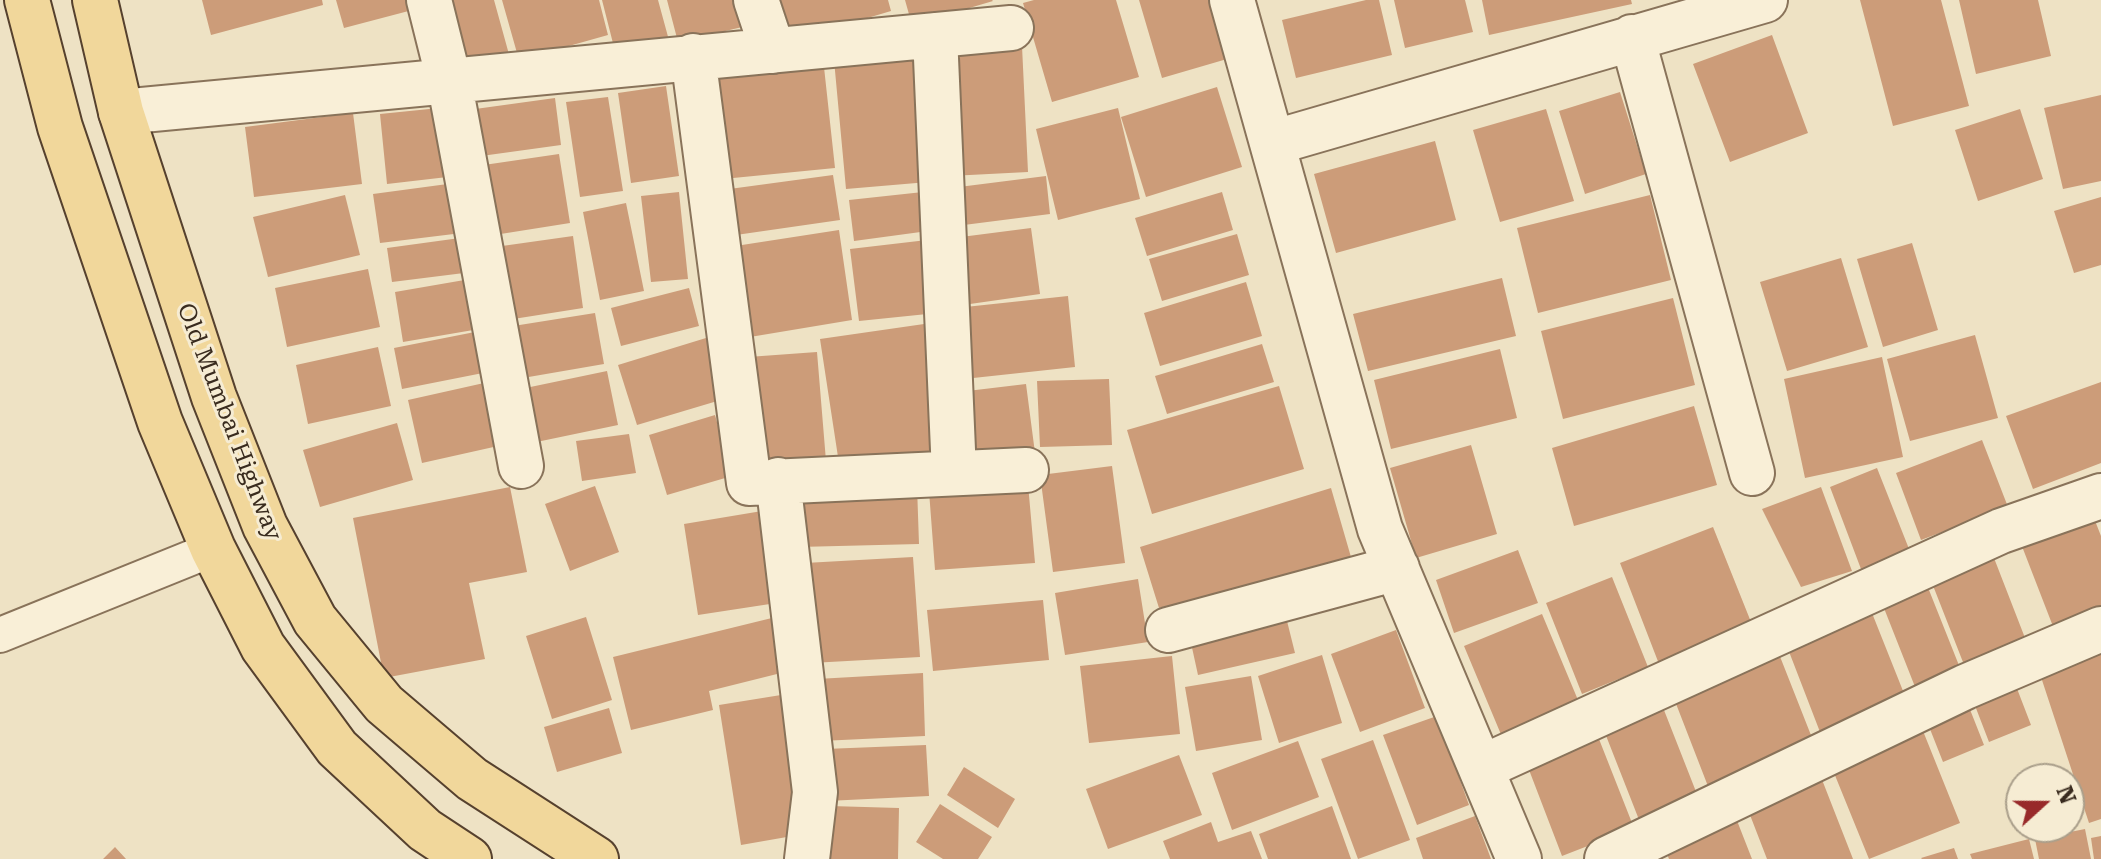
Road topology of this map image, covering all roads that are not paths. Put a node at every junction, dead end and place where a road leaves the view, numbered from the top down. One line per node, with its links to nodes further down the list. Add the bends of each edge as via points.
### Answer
1 (27, 0): 21 (main road, via 60,127 160,422)
2 (95, 0): 13 (main road, Old Mumbai Highway)
3 (429, 0): 12 (street)
4 (756, 0): 10 (street)
5 (1232, 0): 14 (street)
6 (1765, 0): 9 (street)
7 (1011, 28): 8 (street)
8 (935, 35): 10 (street); 17 (street)
9 (1632, 37): 14 (street); 18 (street)
10 (773, 51): 11 (street)
11 (693, 56): 12 (street); 19 (street, via 749,483)
12 (449, 80): 13 (street); 15 (street)
13 (121, 112): 28 (main road, Old Mumbai Highway, via 214,397 265,526 315,620 395,714 472,779)
14 (1272, 143): 22 (street, via 1380,529)
15 (521, 466)
16 (1026, 470): 17 (street)
17 (954, 473): 19 (street)
18 (1752, 473)
19 (778, 480): 29 (street, via 815,792)
20 (2101, 496): 26 (street, via 2001,531)
21 (213, 549): 25 (lane); 27 (main road, via 263,647 337,748 425,830)
22 (1397, 568): 24 (street); 26 (street)
23 (2101, 629): 31 (street, via 1965,687)
24 (1168, 630)
25 (0, 635)
26 (1483, 767): 30 (street)
27 (469, 859)
28 (596, 859)
29 (807, 859)
30 (1519, 859)
31 (1607, 859)

